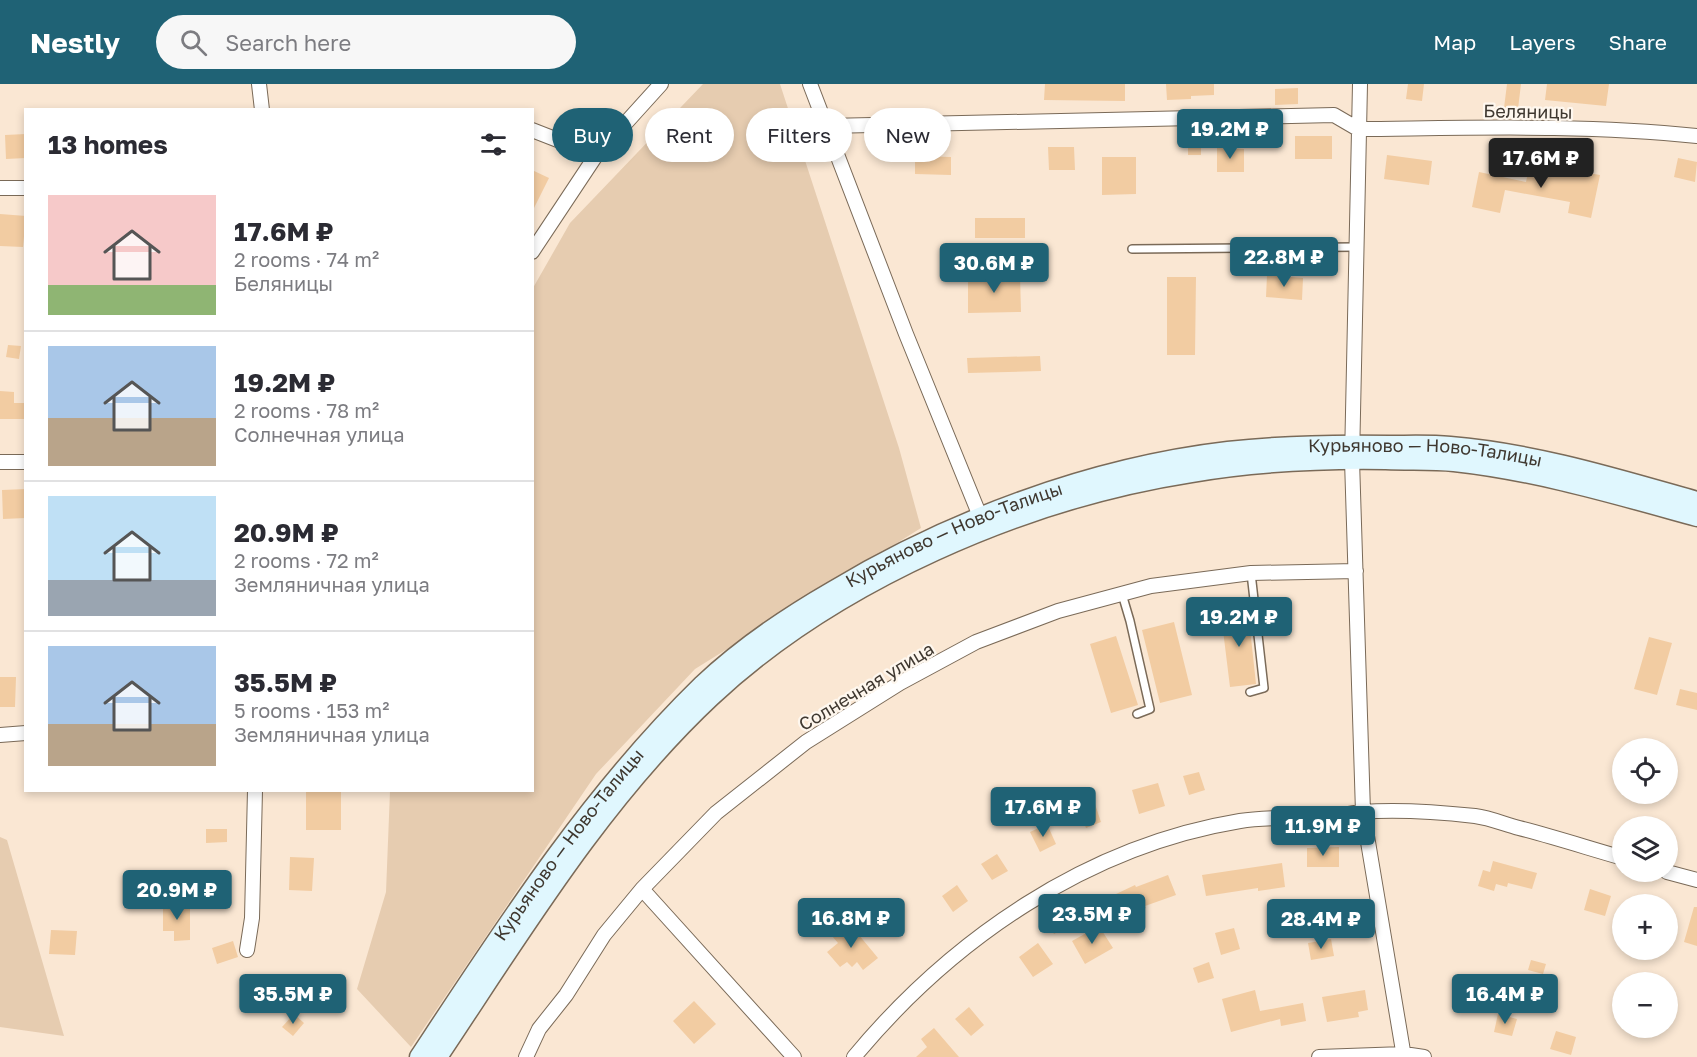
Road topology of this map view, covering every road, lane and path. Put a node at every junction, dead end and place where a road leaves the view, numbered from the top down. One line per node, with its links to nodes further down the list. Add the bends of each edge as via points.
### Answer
1 (259, 84): 5 (street)
2 (661, 84): 7 (street)
3 (810, 84): 6 (street)
4 (1360, 84): 9 (street)
5 (262, 108)
6 (820, 108)
7 (633, 115)
8 (852, 125): 9 (street, via 1334,115)
9 (1358, 129): 11 (street, Беляницы, via 1548,128); 17 (street)
10 (534, 131): 12 (street)
11 (1697, 136)
12 (552, 138)
13 (591, 162): 18 (street)
14 (841, 162): 25 (street)
15 (0, 188): 16 (street)
16 (24, 188)
17 (1356, 247): 19 (lane); 20 (street)
18 (534, 249)
19 (1132, 249)
20 (1352, 452): 23 (main road, Курьяново — Ново-Талицы, via 1449,446 1520,455 1586,469); 24 (main road, Курьяново — Ново-Талицы, via 1516,470); 25 (main road, Курьяново — Ново-Талицы, via 1154,480); 26 (street)
21 (0, 462): 22 (street)
22 (24, 462)
23 (1697, 501)
24 (1697, 518)
25 (983, 523): 41 (main road, Курьяново — Ново-Талицы, via 907,549 810,604 704,683 630,761 550,864); 42 (main road, Курьяново — Ново-Талицы, via 819,615 713,695 603,818)
26 (1356, 571): 27 (street, Солнечная улица); 34 (street)
27 (1251, 573): 28 (street, Солнечная улица, via 1151,586); 29 (lane, via 1264,688)
28 (1122, 594): 30 (lane, via 1150,709); 38 (street, Солнечная улица, via 1058,611 976,642 900,683 806,742 716,813)
29 (1250, 692)
30 (1137, 714)
31 (24, 733): 32 (street)
32 (0, 735)
33 (255, 792): 39 (street, via 252,918)
34 (1363, 812): 35 (street, via 1478,816); 40 (street); 45 (street, via 1241,820 1167,837 1107,860 1002,919 918,989)
35 (1612, 855)
36 (1678, 875): 37 (street)
37 (1697, 880)
38 (642, 889): 43 (street, Солнечная улица, via 604,935 539,1029); 44 (street)
39 (247, 950)
40 (1404, 1055): 46 (street); 47 (street)
41 (419, 1057)
42 (438, 1057)
43 (526, 1057)
44 (794, 1057)
45 (854, 1057)
46 (1319, 1057)
47 (1424, 1057)

